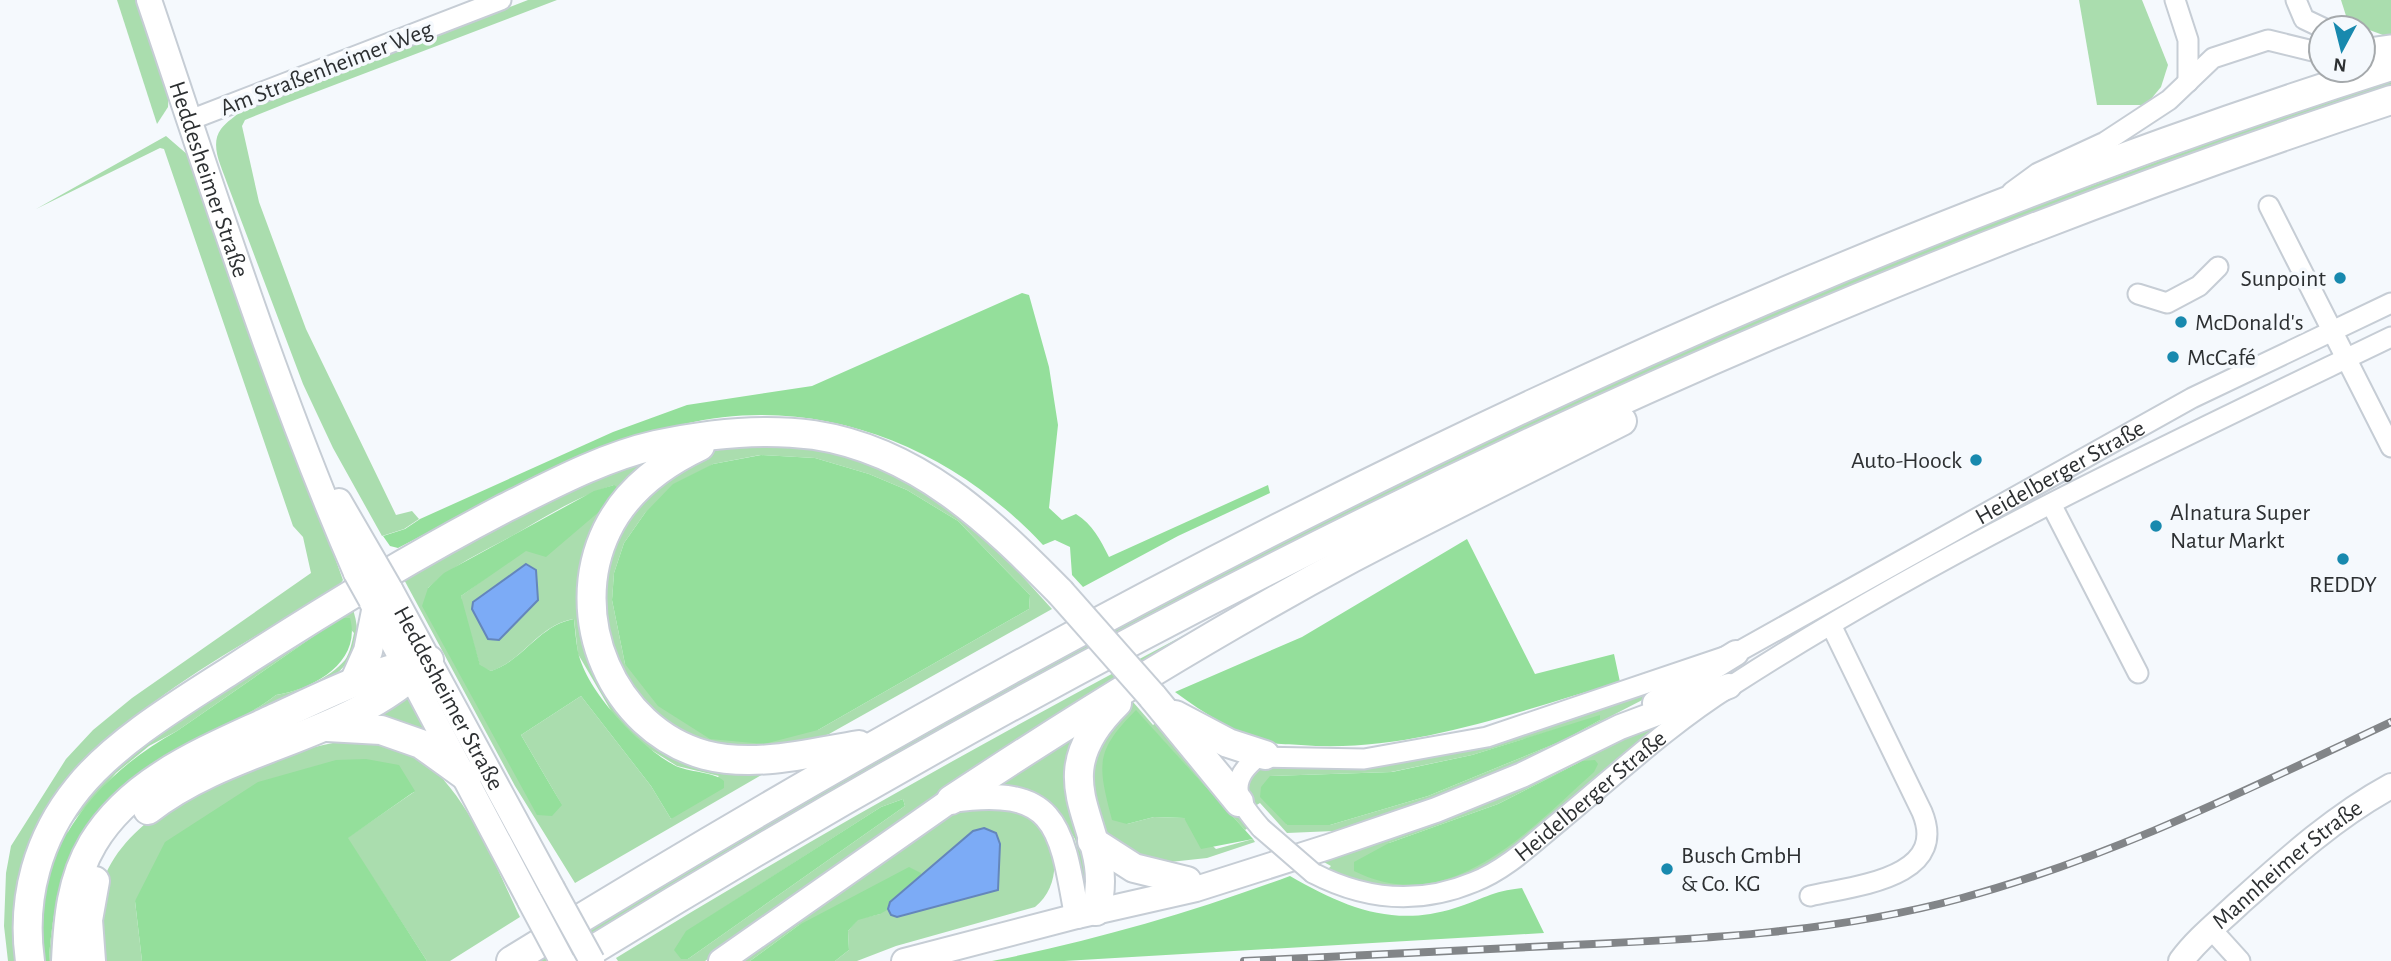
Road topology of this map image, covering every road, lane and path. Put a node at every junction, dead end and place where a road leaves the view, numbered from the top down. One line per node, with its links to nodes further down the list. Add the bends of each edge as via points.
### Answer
1 (149, 0): 10 (main road, Heddesheimer Straße)
2 (501, 0): 10 (street, Am Straßenheimer Weg)
3 (2175, 0): 8 (street, via 2188,40)
4 (2297, 0): 5 (street)
5 (2307, 20)
6 (2307, 50): 8 (street, via 2268,40 2213,58)
7 (2391, 66): 12 (highway)
8 (2188, 82): 12 (street, via 2105,142 2038,173)
9 (2391, 100): 19 (highway, via 2158,181)
10 (190, 120): 23 (main road, Heddesheimer Straße, bridge, via 303,436)
11 (2269, 206): 16 (street)
12 (1986, 211): 33 (highway, via 1717,320 1368,481 1219,556)
13 (2218, 267): 14 (street, via 2199,286 2167,303)
14 (2138, 294)
15 (2391, 303): 16 (street, Heidelberger Straße)
16 (2334, 329): 18 (street); 25 (street, Heidelberger Straße, via 2192,398)
17 (2391, 337): 18 (street, Heidelberger Straße)
18 (2348, 358): 21 (street); 22 (street, Heidelberger Straße)
19 (1692, 369): 30 (highway, via 1627,418 1352,558); 51 (highway, via 1379,512 1154,627 865,787)
20 (724, 435): 30 (highway, bridge, via 814,435 864,447 908,465 952,492 999,530); 33 (highway, via 678,456 653,474 628,498 607,530 595,567 591,611 610,679 652,727 679,744 727,760 778,759); 46 (highway, via 654,446 539,491 401,564 155,721 79,786 53,824 31,888)
21 (2391, 447)
22 (2051, 504): 24 (street, Heidelberger Straße); 27 (street)
23 (379, 600): 26 (main road, Heddesheimer Straße); 28 (highway, via 368,651)
24 (1830, 625): 29 (street, Heidelberger Straße); 42 (street, via 1922,812 1927,844 1910,867 1890,878)
25 (1736, 653): 32 (main road); 34 (street, Heidelberger Straße, via 1487,737 1364,759)
26 (416, 667): 28 (highway); 31 (highway, via 391,693); 35 (main road, Heddesheimer Straße); 52 (main road, Heddesheimer Straße, bridge)
27 (2138, 673)
28 (355, 680): 47 (highway, via 197,755 126,804 103,829 78,874)
29 (1729, 686): 32 (main road); 38 (street, Heidelberger Straße, bridge, via 1508,863 1476,881 1438,894 1401,898 1363,894 1320,876 1261,828)
30 (1153, 693): 34 (highway, via 1228,743); 37 (highway); 38 (highway); 39 (highway, via 1102,718 1084,743 1079,788)
31 (324, 727): 35 (highway, via 381,730 421,744); 48 (highway, via 184,785 138,818 107,855 95,881 88,920)
32 (1620, 727): 40 (main road, Heidelberger Straße, via 1522,775)
33 (875, 743): 49 (highway)
34 (1265, 755): 38 (street, via 1251,762 1242,776)
35 (467, 777): 50 (main road, Heddesheimer Straße, bridge)
36 (2391, 786): 44 (main road, Mannheimer Straße, via 2301,849)
37 (951, 800): 43 (main road, via 1008,796 1043,814 1065,848); 53 (main road)
38 (1239, 802)
39 (1092, 841): 41 (highway, via 1134,868); 43 (highway, via 1102,881)
40 (1328, 847): 41 (main road, Heidelberger Straße); 43 (main road, Heidelberger Straße, via 1196,889)
41 (1187, 881): 43 (main road, Heidelberger Straße)
42 (1810, 896)
43 (1086, 913): 54 (main road, Heidelberger Straße)
44 (2211, 929): 45 (main road, Mannheimer Straße); 55 (street)
45 (2184, 959)
46 (30, 961)
47 (66, 961)
48 (91, 961)
49 (511, 961)
50 (562, 961)
51 (575, 961)
52 (592, 961)
53 (721, 961)
54 (904, 961)
55 (2240, 961)

